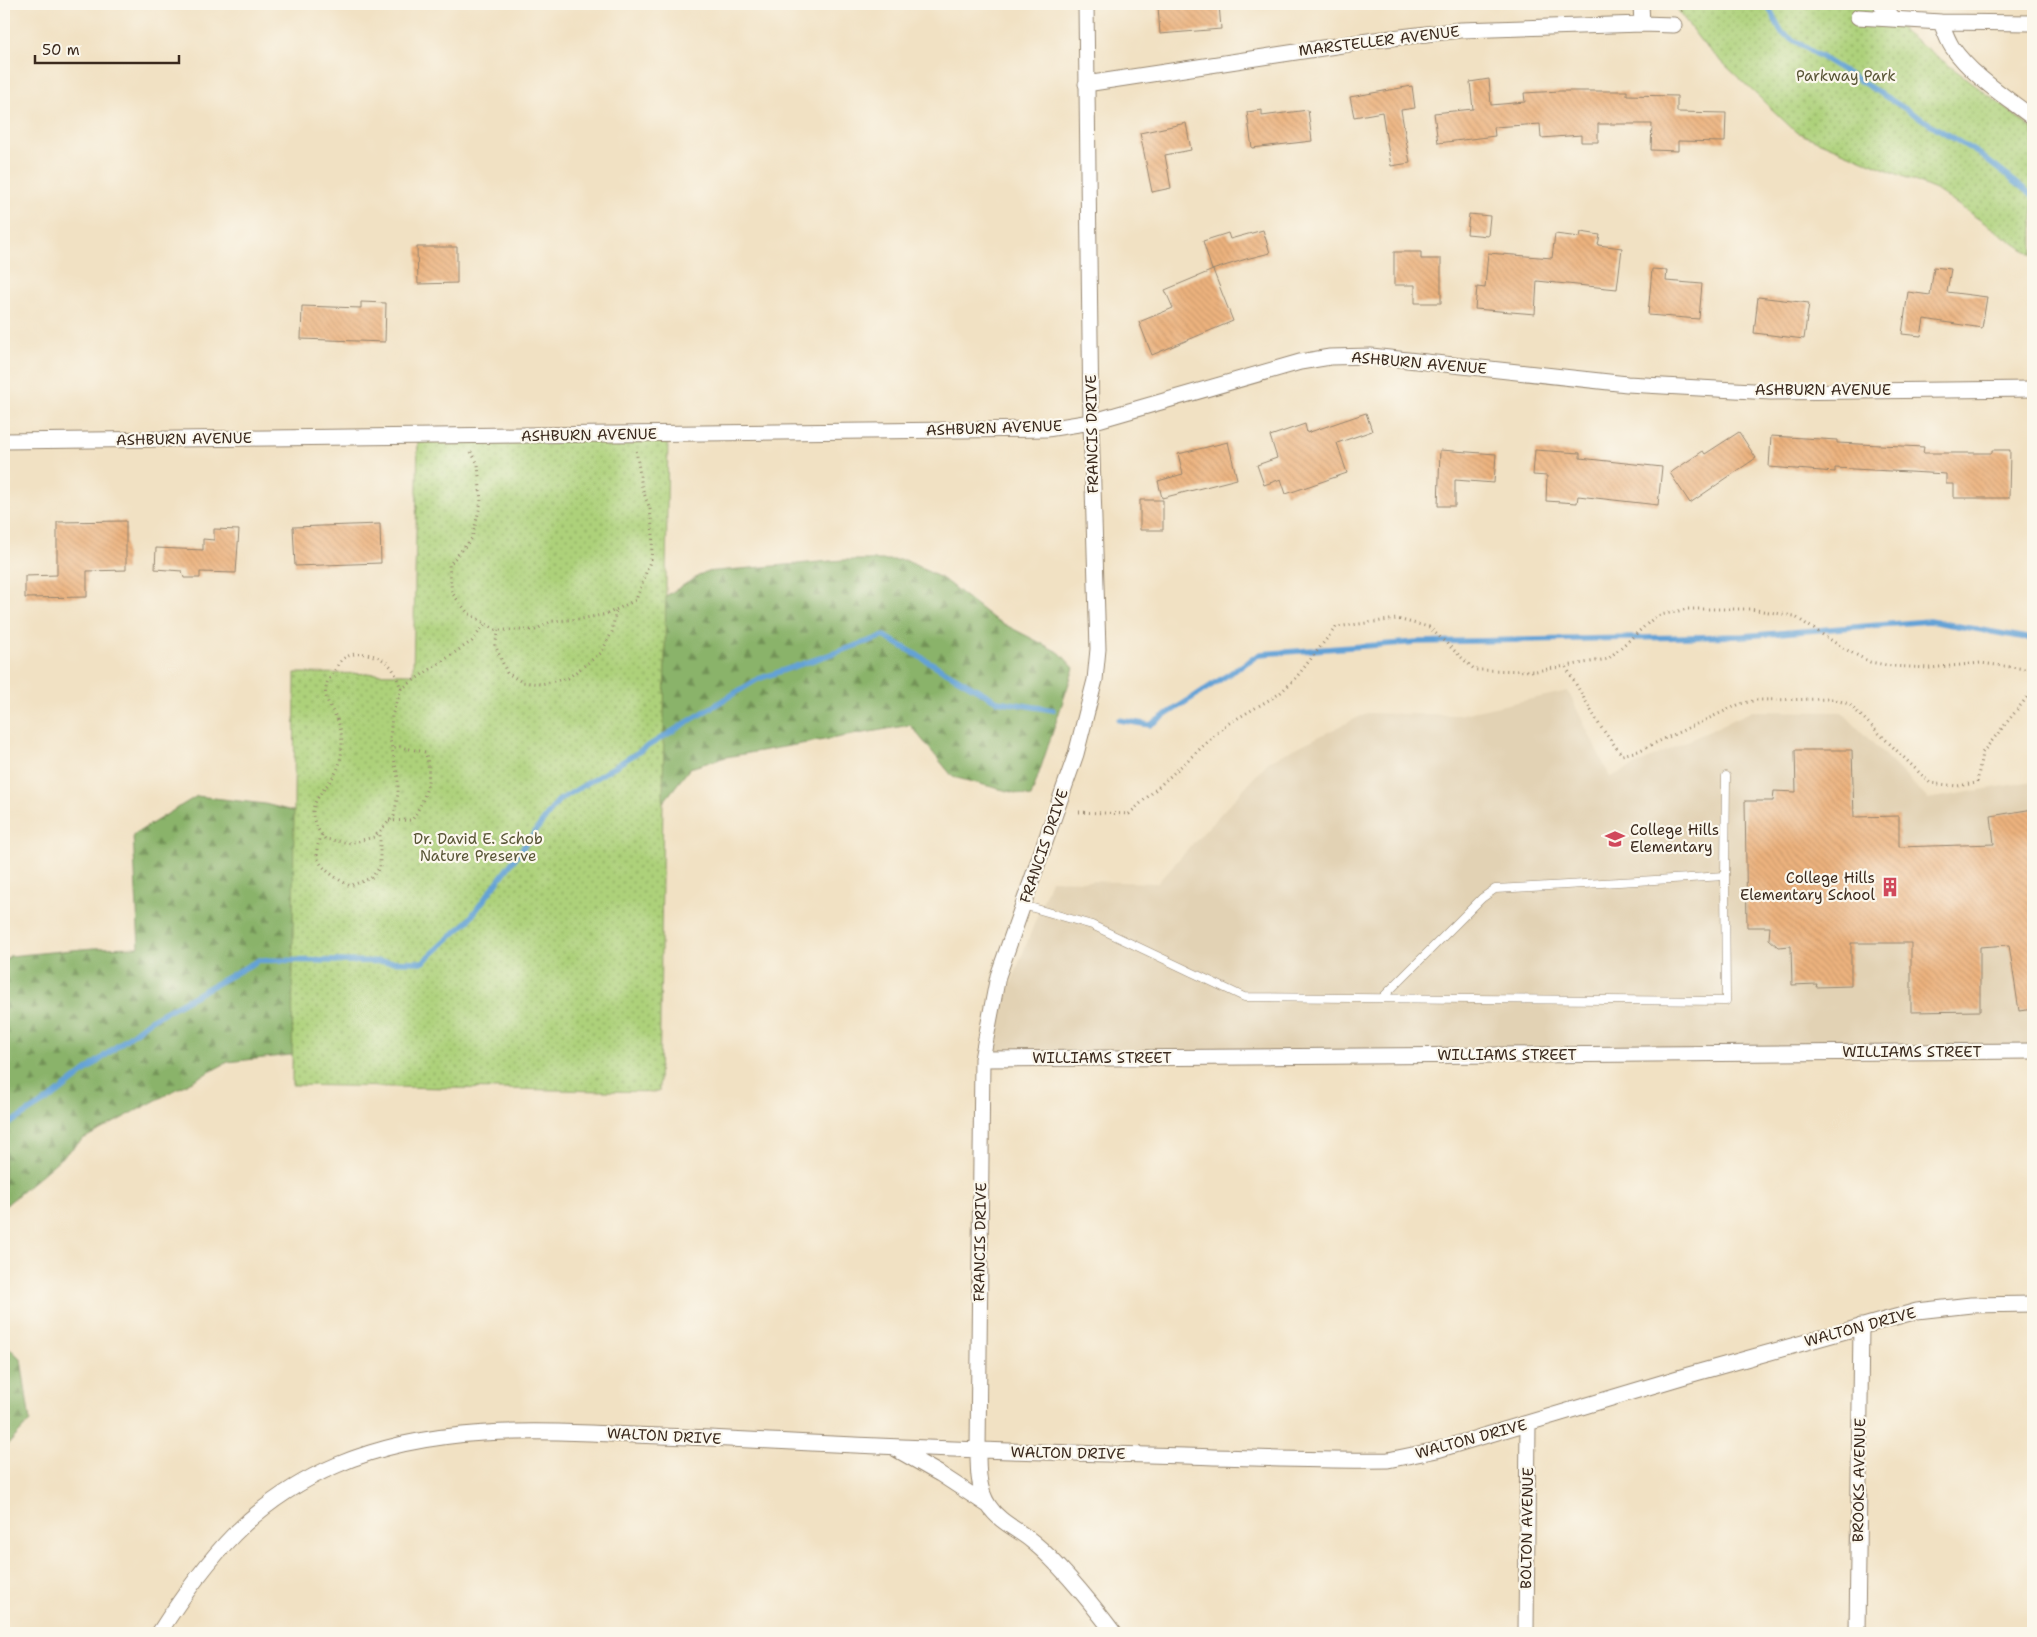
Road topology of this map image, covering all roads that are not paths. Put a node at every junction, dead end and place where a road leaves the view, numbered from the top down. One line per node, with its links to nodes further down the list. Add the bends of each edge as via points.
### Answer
1 (1086, 4): 10 (street, FRANCIS DRIVE)
2 (1640, 4): 8 (street)
3 (1881, 4): 5 (street)
4 (1858, 17): 5 (street)
5 (1892, 18): 6 (street)
6 (1941, 22): 7 (street); 11 (street, via 1960,57)
7 (2033, 23)
8 (1642, 24): 9 (street, MARSTELLER AVENUE); 10 (street, MARSTELLER AVENUE, via 1461,30)
9 (1674, 25)
10 (1086, 84): 13 (street, FRANCIS DRIVE)
11 (2033, 118)
12 (2033, 389): 13 (street, ASHBURN AVENUE, via 1771,392 1627,384 1371,356 1330,357 1300,362)
13 (1091, 422): 14 (street, ASHBURN AVENUE, via 1048,429); 17 (street, FRANCIS DRIVE, via 1098,649 1095,680 1076,754)
14 (4, 441)
15 (1726, 776): 16 (lane)
16 (1725, 876): 18 (lane, via 1495,889 1482,898); 18 (lane, via 1726,1001)
17 (1023, 905): 18 (lane, via 1092,926 1244,997); 20 (street, FRANCIS DRIVE, via 998,976)
18 (1383, 998)
19 (2033, 1051): 20 (street, WILLIAMS STREET)
20 (982, 1059): 25 (street, FRANCIS DRIVE)
21 (2033, 1304): 22 (street, WALTON DRIVE, via 1971,1305 1917,1311)
22 (1861, 1326): 23 (street, WALTON DRIVE); 30 (street, BROOKS AVENUE)
23 (1528, 1423): 25 (street, WALTON DRIVE, via 1437,1450 1388,1460); 29 (street, BOLTON AVENUE)
24 (893, 1447): 25 (street, WALTON DRIVE); 26 (street); 27 (street, WALTON DRIVE, via 551,1431 479,1433 414,1441 376,1450 298,1483 275,1498 224,1543 188,1588)
25 (978, 1451): 26 (street, FRANCIS DRIVE, via 978,1474)
26 (989, 1506): 28 (street, FRANCIS DRIVE, via 1053,1561)
27 (159, 1633)
28 (1114, 1633)
29 (1526, 1633)
30 (1857, 1633)

